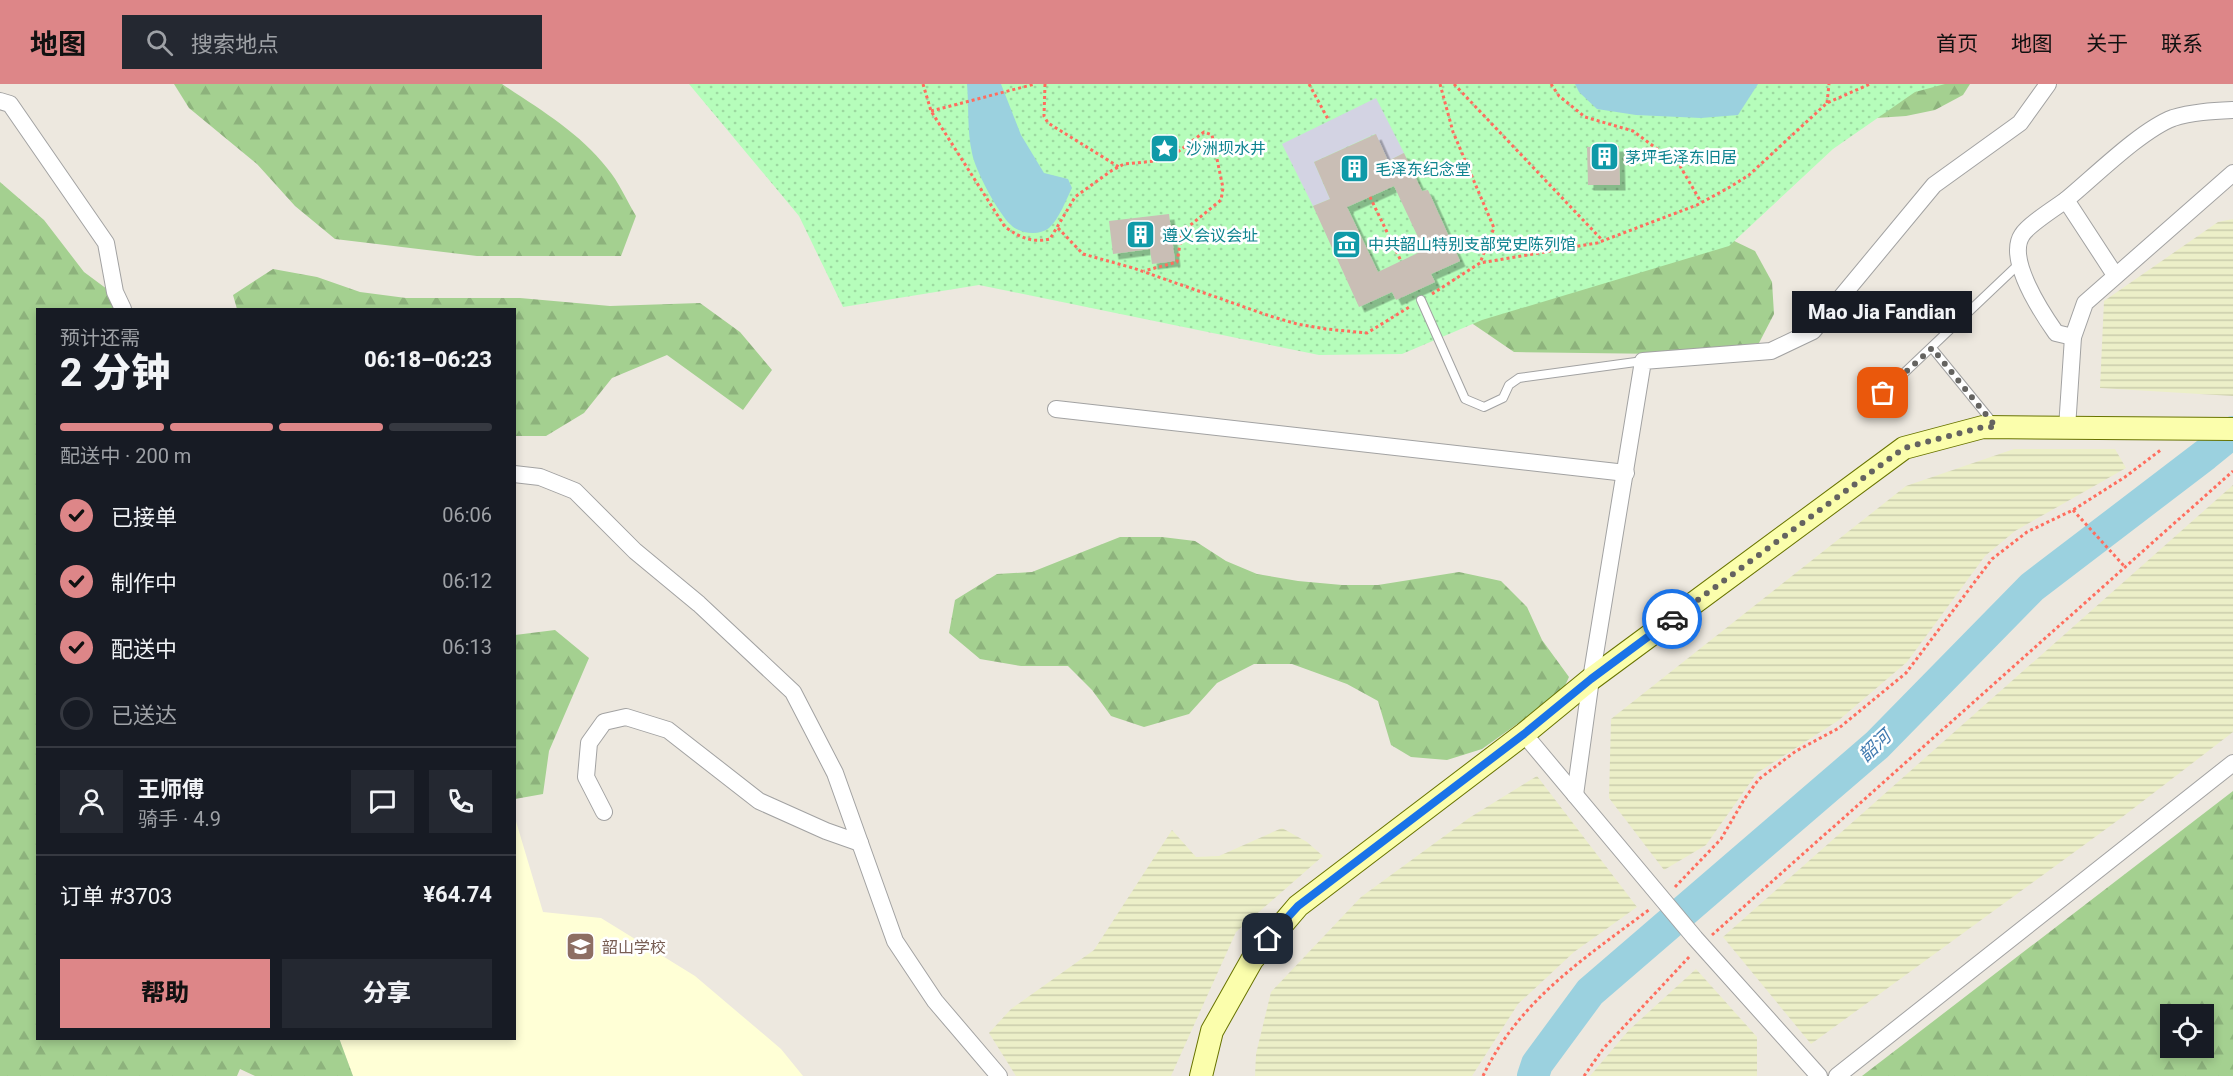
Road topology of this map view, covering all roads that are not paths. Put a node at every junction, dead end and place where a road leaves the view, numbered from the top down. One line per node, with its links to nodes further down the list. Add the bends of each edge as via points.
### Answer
1 (2048, 84): 12 (street, via 2020,123 1935,186 1813,331 1771,351)
2 (0, 101): 9 (street, via 10,104 105,243 115,292)
3 (2233, 110): 5 (street, via 2173,118 2150,130)
4 (2233, 173): 7 (street)
5 (2066, 200): 6 (street, via 2022,234 2016,247); 7 (street)
6 (2020, 262): 10 (street, via 2040,309 2056,333); 11 (lane)
7 (2115, 275): 10 (street, via 2085,303)
8 (1421, 300): 12 (lane, via 1465,399 1484,407 1503,398 1509,385 1519,378)
9 (123, 308)
10 (2073, 337): 16 (street)
11 (1932, 348): 13 (lane); 15 (lane)
12 (1643, 361): 18 (street)
13 (1883, 393)
14 (1056, 409): 18 (street)
15 (1996, 427): 16 (main road); 20 (main road, via 1904,448)
16 (2067, 428): 17 (main road)
17 (2229, 429)
18 (1626, 473): 20 (street)
19 (516, 474): 25 (street, via 540,477 575,491 793,692 835,773)
20 (1591, 679): 21 (main road); 23 (street)
21 (1524, 734): 23 (street); 27 (main road, via 1298,906 1252,960 1212,1031)
22 (2233, 762): 29 (street)
23 (1575, 795): 28 (street)
24 (604, 812): 25 (street, via 586,777 589,743 604,722 626,717 668,730 759,801)
25 (860, 843): 26 (street, via 895,941 935,1001)
26 (999, 1076)
27 (1201, 1076)
28 (1819, 1076)
29 (1837, 1076)

